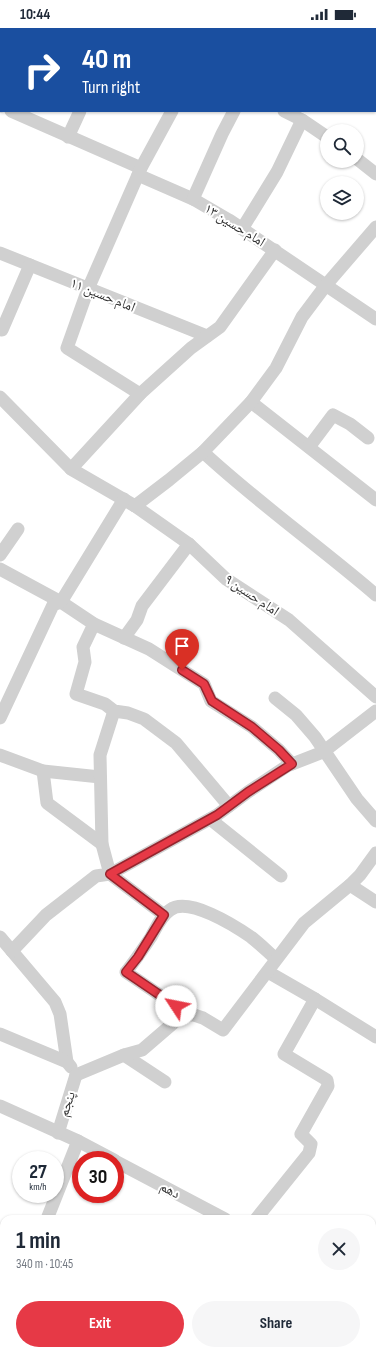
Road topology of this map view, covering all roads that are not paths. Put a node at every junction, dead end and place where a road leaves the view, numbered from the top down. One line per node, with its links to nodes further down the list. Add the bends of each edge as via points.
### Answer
1 (13, 112): 8 (street, امام حسین ۱۳)
2 (80, 112): 8 (street)
3 (171, 112): 10 (street)
4 (233, 112): 12 (street)
5 (286, 112): 6 (street)
6 (302, 120): 7 (street); 13 (street, via 277,172)
7 (320, 132)
8 (68, 137): 10 (street, امام حسین ۱۳)
9 (364, 165): 11 (street)
10 (139, 172): 12 (street, امام حسین ۱۳); 19 (street)
11 (376, 174)
12 (193, 199): 13 (street, امام حسین ۱۳)
13 (242, 228): 15 (street, امام حسین ۱۳)
14 (375, 231): 18 (street)
15 (274, 250): 18 (street, امام حسین ۱۳); 22 (street, via 220,327)
16 (0, 253): 17 (street, امام حسین ۱۱)
17 (30, 265): 19 (street, امام حسین ۱۱); 21 (street)
18 (326, 285): 20 (street, امام حسین ۱۳); 25 (street, via 302,317 276,368)
19 (88, 288): 22 (street, امام حسین ۱۱); 23 (street, via 68,348)
20 (376, 319)
21 (2, 330)
22 (207, 336): 23 (street)
23 (140, 394): 29 (street)
24 (0, 397): 29 (street, امام حسین ۹)
25 (251, 402): 27 (street); 28 (street)
26 (368, 438): 27 (street, via 333,415)
27 (309, 447): 30 (street)
28 (203, 452): 31 (street, via 169,480); 36 (street, via 261,503)
29 (72, 469): 31 (street, امام حسین ۹)
30 (376, 500)
31 (130, 502): 33 (street, امام حسین ۹); 37 (street)
32 (18, 529): 34 (street)
33 (189, 544): 39 (street, via 142,606 137,620); 40 (street, امام حسین ۹, via 226,579 289,620)
34 (0, 555)
35 (0, 569): 37 (street)
36 (376, 595)
37 (61, 602): 38 (street); 44 (street, via 53,605)
38 (94, 624): 39 (street); 42 (street, via 83,647 85,662 76,694 105,704)
39 (124, 638): 47 (street, via 149,649 204,684 212,701 252,727)
40 (376, 697)
41 (275, 698): 45 (street, via 296,715)
42 (114, 711): 49 (street, via 100,755); 50 (street, via 144,719 176,744)
43 (376, 711): 45 (street)
44 (0, 718)
45 (324, 752): 47 (street); 52 (street, via 357,800)
46 (0, 756): 48 (street)
47 (292, 764): 50 (street)
48 (43, 771): 49 (street); 53 (street, via 46,803)
49 (100, 777): 53 (street)
50 (229, 806): 51 (street)
51 (210, 819): 55 (street); 56 (street)
52 (376, 821)
53 (102, 844): 55 (street)
54 (376, 853): 57 (street)
55 (110, 874): 59 (street); 61 (street, via 96,876 46,915)
56 (281, 876)
57 (350, 885): 58 (street); 62 (street, via 304,924)
58 (376, 902)
59 (164, 915): 62 (street, via 178,906 191,906 232,925 251,937); 65 (street, via 126,972)
60 (0, 937): 61 (street)
61 (12, 951): 69 (street, via 55,1002 60,1014)
62 (276, 959): 63 (street)
63 (268, 972): 64 (street); 68 (street, via 223,1030 203,1018 186,1015 142,1050)
64 (315, 999): 67 (street); 79 (street, via 284,1054 327,1080 328,1086 301,1134 311,1144 309,1153)
65 (176, 1006)
66 (0, 1034): 69 (street)
67 (376, 1037)
68 (124, 1055): 70 (street); 71 (street)
69 (67, 1062): 70 (street)
70 (76, 1075): 73 (street, پنجم)
71 (165, 1082)
72 (0, 1106): 73 (street, دهم)
73 (58, 1133): 74 (street, دهم)
74 (78, 1141): 75 (street, دهم); 77 (street)
75 (97, 1151)
76 (124, 1165): 78 (street, دهم)
77 (49, 1215)
78 (217, 1215)
79 (259, 1215)

